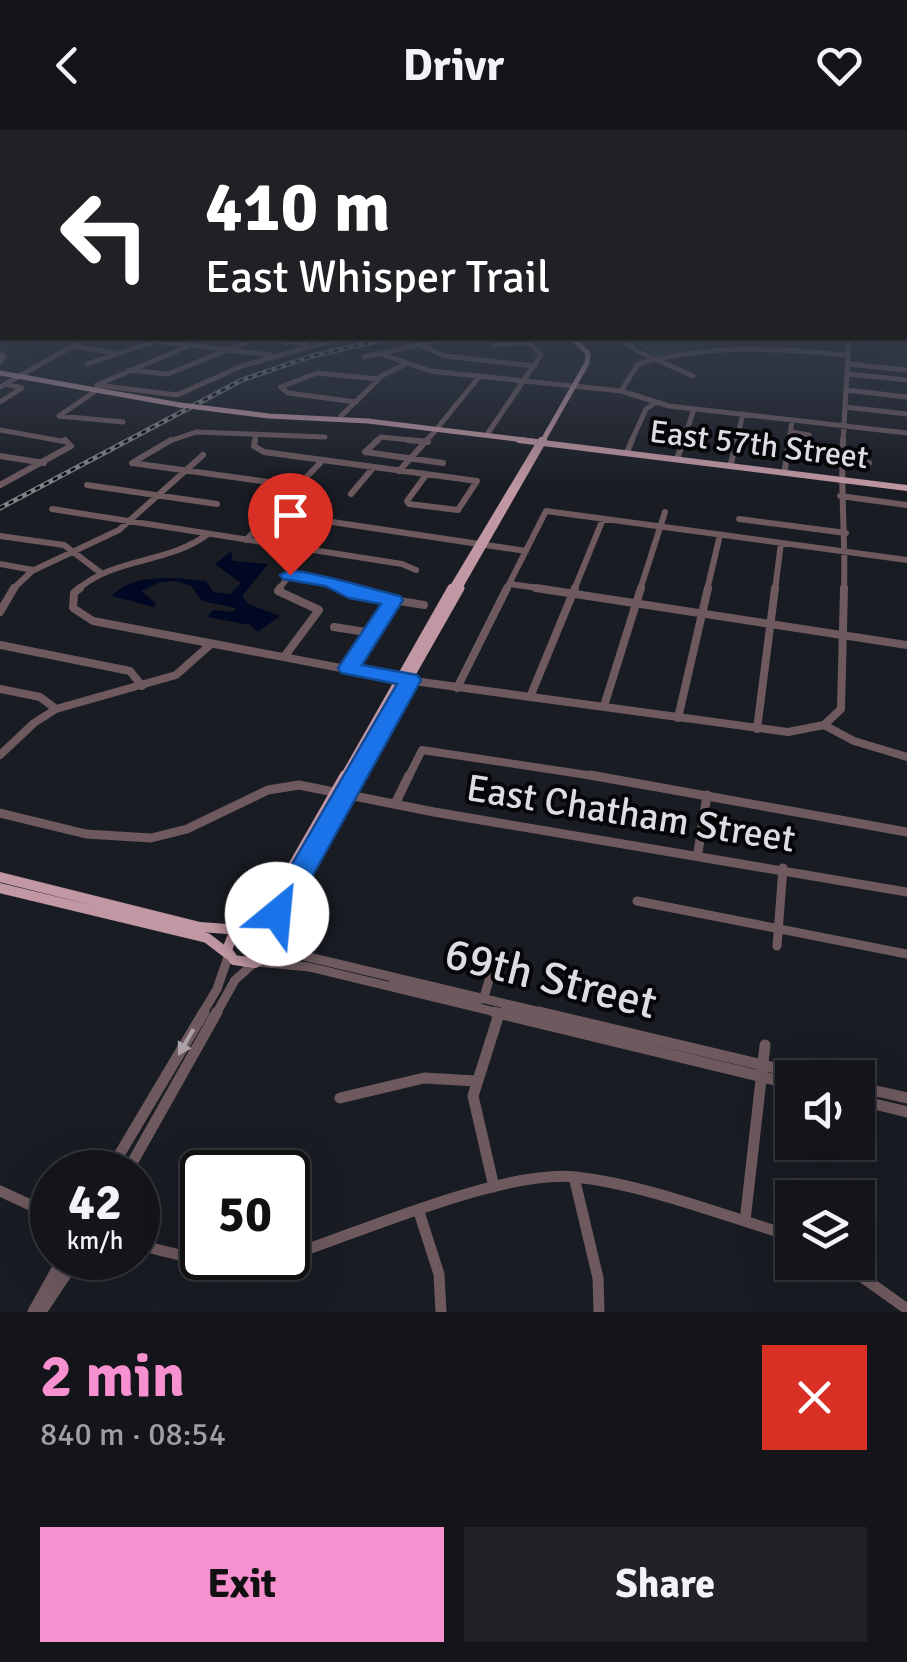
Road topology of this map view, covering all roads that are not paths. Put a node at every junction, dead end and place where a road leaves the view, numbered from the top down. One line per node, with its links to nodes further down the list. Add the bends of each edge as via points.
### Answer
1 (40, 379): 15 (main road, East 57th Street)
2 (113, 379): 15 (street)
3 (216, 379): 15 (street, East 57th Street, via 177,395)
4 (301, 379): 20 (street, via 281,387)
5 (378, 379): 20 (street)
6 (477, 379): 31 (street)
7 (498, 379): 12 (street)
8 (525, 379): 12 (street)
9 (577, 379): 14 (main road)
10 (627, 379): 17 (street)
11 (847, 379): 16 (street)
12 (523, 382): 14 (street); 33 (street)
13 (1, 386): 19 (street, via 22,388)
14 (573, 387): 17 (street); 39 (main road)
15 (97, 388): 24 (main road, East 57th Street, bridge); 29 (street, via 59,416)
16 (846, 390): 18 (street); 22 (street)
17 (621, 391): 21 (street)
18 (907, 396)
19 (0, 402)
20 (356, 402): 27 (street)
21 (655, 403): 23 (street); 41 (street)
22 (845, 408): 26 (street); 30 (street)
23 (694, 409): 25 (street); 45 (street)
24 (248, 414): 27 (main road, East 57th Street); 31 (main road, East 57th Street)
25 (743, 414): 28 (street); 51 (street)
26 (907, 414)
27 (341, 416): 31 (main road, East 57th Street)
28 (792, 420): 30 (street); 34 (street)
29 (123, 422)
30 (844, 426): 35 (street); 48 (street)
31 (438, 428): 33 (main road, East 57th Street); 39 (main road, East 57th Street); 40 (street)
32 (0, 430): 50 (street, via 70,444)
33 (488, 432): 39 (main road, East 57th Street)
34 (790, 432): 37 (street); 42 (street)
35 (907, 433)
36 (256, 434): 38 (street); 49 (street, via 252,443 264,452); 55 (street, via 188,434 132,463)
37 (808, 435)
38 (325, 437)
39 (541, 441): 41 (main road, East 57th Street); 59 (main road, East 57th Street); 82 (main road)
40 (428, 442): 47 (street); 47 (street, via 381,436 365,451)
41 (628, 450): 45 (main road, East 57th Street)
42 (787, 455): 46 (street); 56 (street)
43 (0, 456): 50 (street)
44 (203, 456): 55 (street)
45 (678, 456): 51 (main road, East 57th Street)
46 (806, 458)
47 (408, 459): 53 (street); 57 (street)
48 (842, 460): 52 (street); 59 (street)
49 (322, 461): 54 (street); 62 (street)
50 (44, 463): 60 (street)
51 (732, 463): 56 (main road, East 57th Street)
52 (869, 463)
53 (443, 464)
54 (373, 468): 57 (street); 64 (street)
55 (186, 470): 62 (street); 65 (street)
56 (785, 470): 59 (main road, East 57th Street)
57 (399, 471): 58 (street)
58 (426, 475): 58 (street, via 409,504 458,510 477,481)
59 (841, 478): 63 (main road, East 57th Street); 66 (street)
60 (0, 485)
61 (87, 485): 65 (street)
62 (298, 486): 70 (street)
63 (907, 486)
64 (350, 494)
65 (157, 495): 67 (street); 74 (street)
66 (840, 496): 68 (street); 76 (street)
67 (217, 504)
68 (907, 505)
69 (52, 509): 74 (street)
70 (272, 512): 80 (street); 82 (street)
71 (666, 512): 75 (street)
72 (603, 518): 75 (street); 84 (street, via 546,511); 92 (street)
73 (739, 518): 76 (street)
74 (126, 521): 77 (street); 83 (street)
75 (661, 526): 78 (street); 95 (street)
76 (846, 533): 85 (street)
77 (208, 534): 80 (street); 90 (street, via 183,552)
78 (720, 534): 81 (street); 98 (street)
79 (0, 536): 83 (street)
80 (246, 540): 89 (street)
81 (781, 543): 85 (street); 99 (street)
82 (482, 544): 84 (street); 108 (main road)
83 (73, 550): 88 (street); 90 (street)
84 (526, 551): 91 (street)
85 (846, 552): 86 (street); 102 (street)
86 (907, 560)
87 (0, 564): 88 (street)
88 (33, 570): 93 (street)
89 (416, 570)
90 (102, 574): 103 (street, via 72,596 81,617)
91 (510, 584): 92 (street); 110 (street)
92 (572, 594): 95 (street); 112 (street)
93 (2, 600): 97 (street)
94 (393, 600): 96 (street); 101 (street); 106 (street, via 292,573 279,592 319,610)
95 (636, 604): 98 (street); 113 (street)
96 (424, 605)
97 (0, 612)
98 (702, 614): 99 (street); 115 (street)
99 (771, 624): 102 (street); 117 (street)
100 (334, 627): 101 (street)
101 (372, 634): 107 (street)
102 (844, 636): 105 (street); 116 (street, via 842,709)
103 (211, 644): 106 (street); 109 (street, via 184,671)
104 (0, 645): 109 (street, via 130,671)
105 (907, 645)
106 (284, 657): 107 (street)
107 (348, 668): 108 (street)
108 (403, 678): 110 (street); 120 (main road)
109 (142, 686): 114 (street)
110 (457, 688): 112 (street)
111 (0, 689): 114 (street, via 40,697)
112 (530, 698): 113 (street)
113 (604, 706): 115 (street)
114 (56, 710): 118 (street)
115 (678, 718): 117 (street)
116 (824, 725): 117 (street); 119 (street, via 854,742)
117 (756, 729)
118 (0, 756)
119 (907, 756)
120 (339, 793): 122 (street, East Chatham Street); 123 (street, East Chatham Street, via 284,786 181,831 142,838); 132 (main road, via 266,912); 133 (main road, via 281,905)
121 (707, 794): 122 (street, via 422,750); 124 (street); 125 (street)
122 (395, 804): 125 (street, East Chatham Street)
123 (0, 813)
124 (907, 832)
125 (698, 852): 126 (street, East Chatham Street)
126 (783, 868): 129 (street, East Chatham Street); 131 (street)
127 (0, 877): 132 (main road, via 200,927)
128 (0, 888): 135 (main road, via 207,938)
129 (907, 892)
130 (637, 901): 131 (street)
131 (778, 929): 134 (street); 136 (street)
132 (245, 930): 133 (main road); 135 (main road, via 229,941)
133 (272, 938): 137 (main road, via 269,954); 140 (street, 69th Street, via 296,954)
134 (776, 946)
135 (228, 954): 137 (main road); 153 (street, one-way to 153, via 217,989)
136 (907, 954)
137 (256, 962): 139 (street, via 296,964); 154 (street, via 234,980)
138 (490, 977): 140 (street)
139 (373, 983): 140 (street); 141 (street)
140 (484, 997): 142 (street, 69th Street)
141 (499, 1014): 142 (street, via 510,1009); 144 (street); 147 (street)
142 (600, 1025): 144 (street, 69th Street)
143 (765, 1044): 144 (street)
144 (762, 1070): 145 (street, 69th Street); 146 (street); 160 (street)
145 (775, 1072)
146 (775, 1076)
147 (476, 1081): 149 (street, via 418,1078); 156 (street, via 474,1112)
148 (875, 1091): 150 (street)
149 (340, 1098)
150 (907, 1098)
151 (875, 1104): 152 (street)
152 (907, 1112)
153 (122, 1150)
154 (139, 1150)
155 (574, 1178): 156 (street); 160 (street); 170 (street, via 598,1278)
156 (494, 1188): 159 (street)
157 (0, 1192): 158 (street)
158 (30, 1205)
159 (419, 1212): 162 (street); 169 (street, via 439,1274)
160 (745, 1222): 161 (street)
161 (775, 1231)
162 (310, 1249)
163 (51, 1280): 167 (street)
164 (62, 1280): 168 (street)
165 (866, 1280): 166 (street)
166 (907, 1309)
167 (34, 1312)
168 (41, 1312)
169 (441, 1312)
170 (599, 1312)

